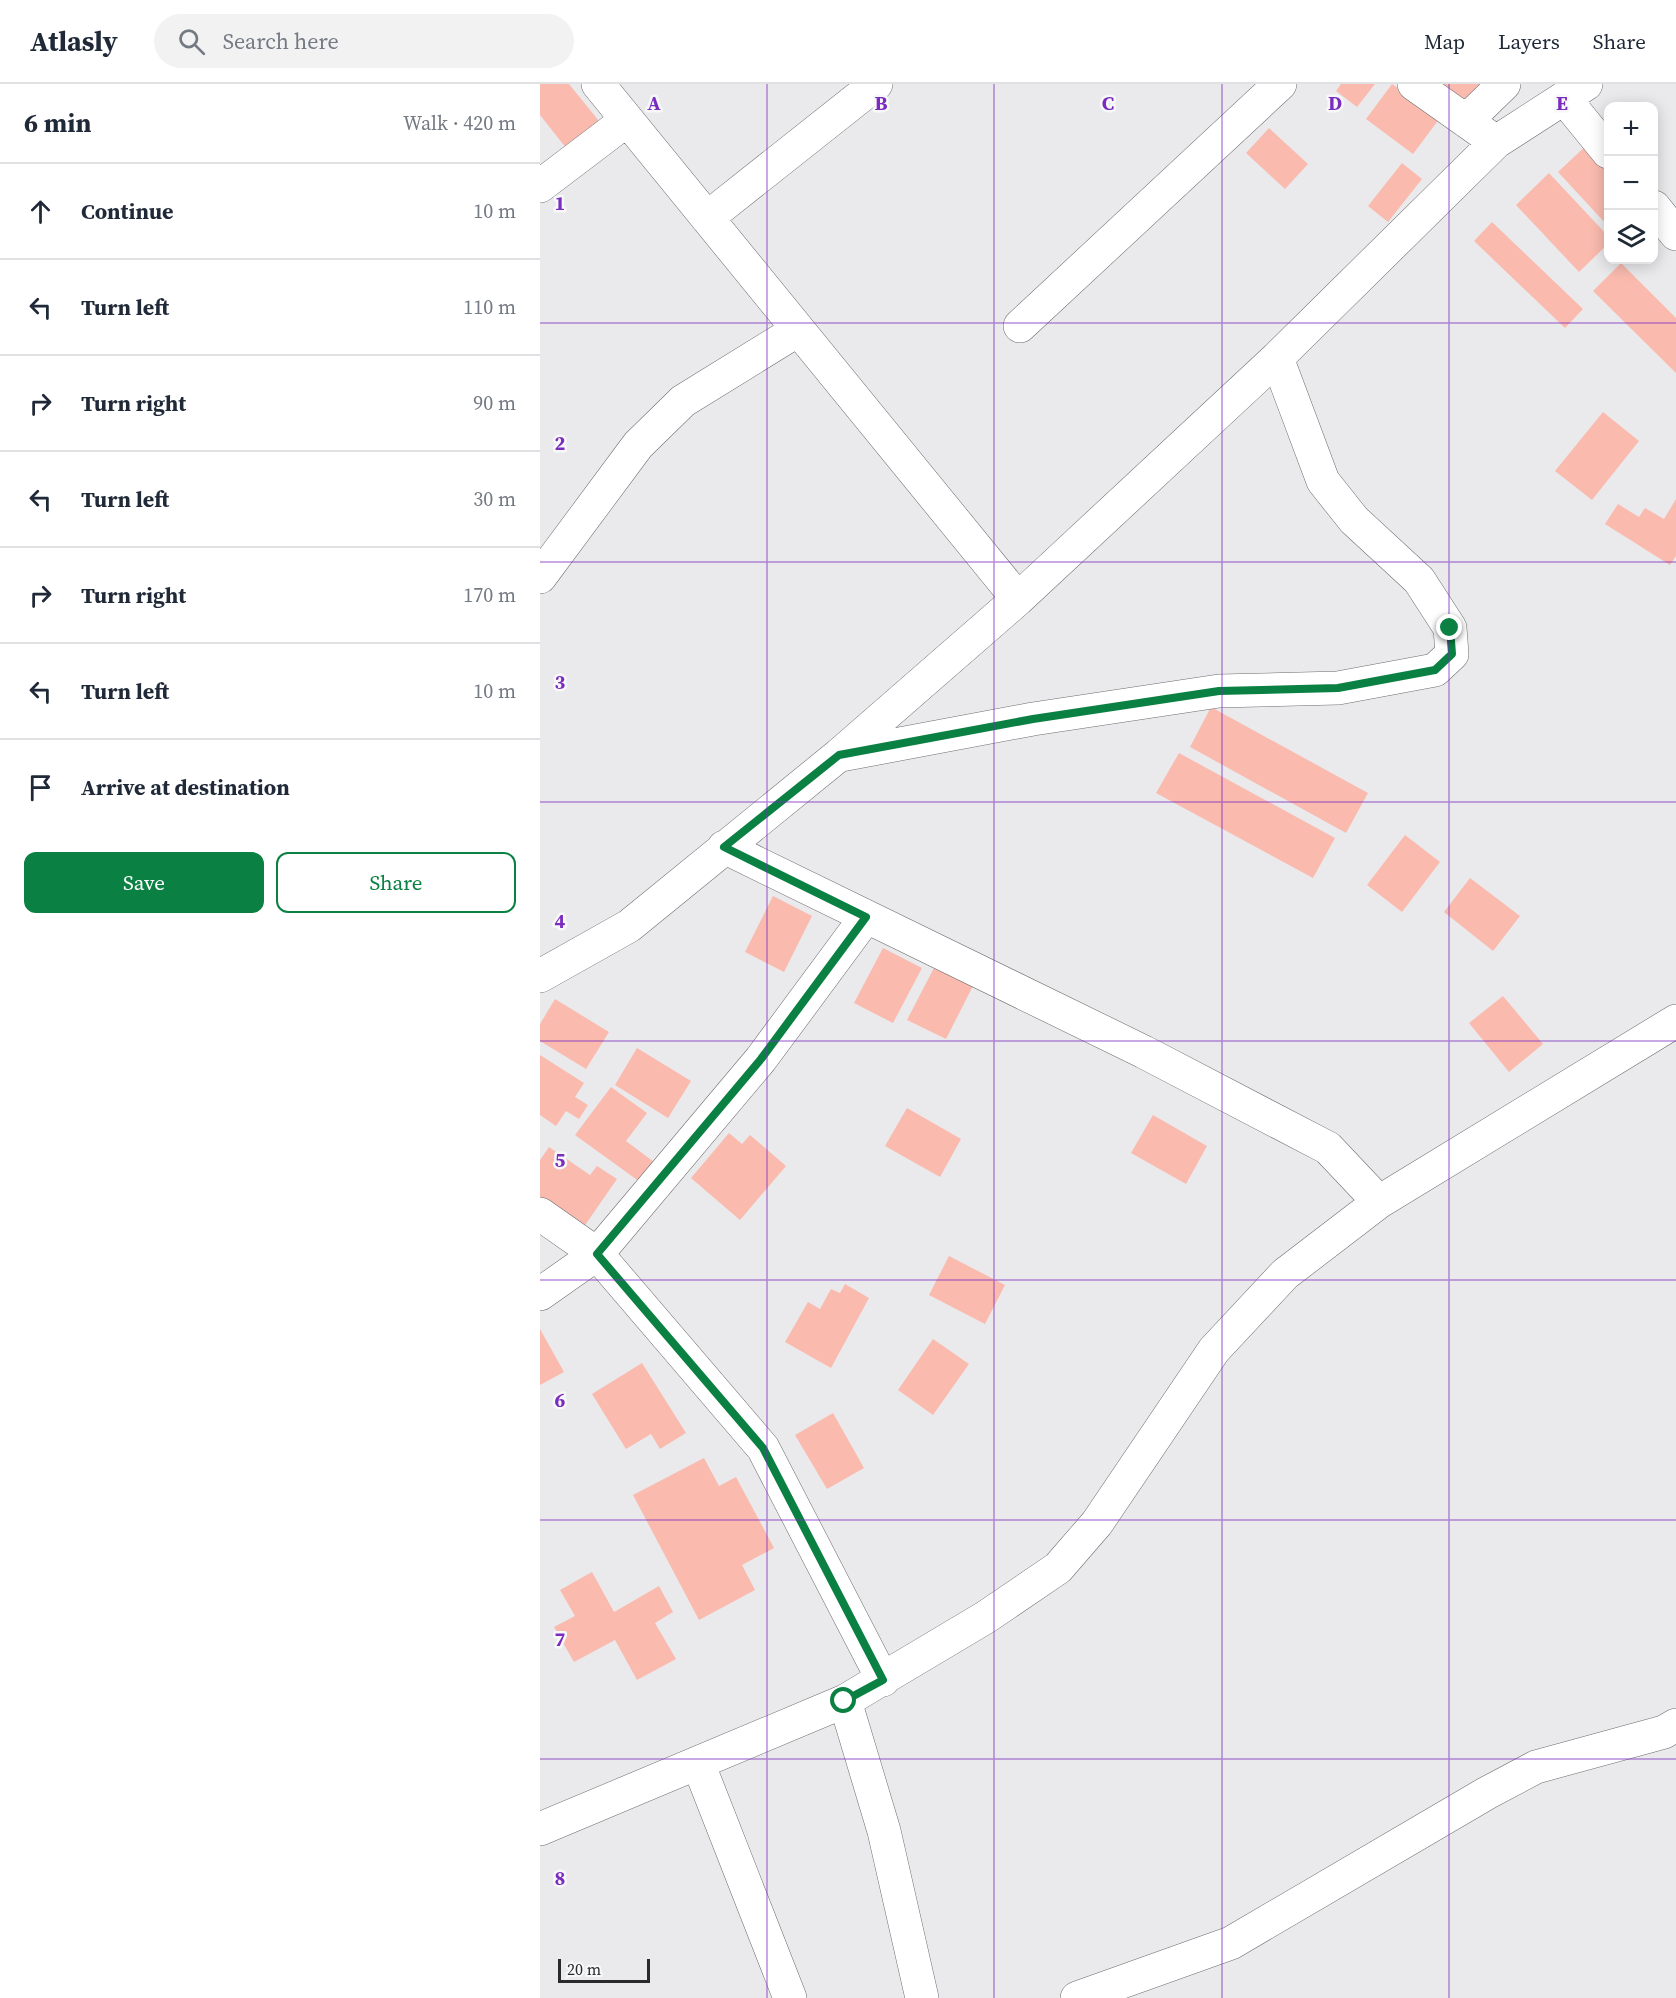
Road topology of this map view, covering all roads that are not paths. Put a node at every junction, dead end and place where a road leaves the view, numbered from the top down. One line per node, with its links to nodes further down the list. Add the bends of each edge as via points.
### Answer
1 (598, 84): 7 (street)
2 (876, 84): 13 (street)
3 (1280, 84): 15 (street)
4 (1414, 84): 8 (street)
5 (1504, 84): 8 (street)
6 (1575, 91): 9 (street); 10 (street)
7 (627, 120): 11 (street); 13 (street)
8 (1466, 121): 9 (street)
9 (1496, 142): 17 (street)
10 (1604, 145)
11 (540, 186)
12 (1656, 210): 14 (street)
13 (707, 218): 16 (street)
14 (1676, 234)
15 (1020, 326)
16 (798, 330): 18 (street, via 683,401 638,445); 19 (street)
17 (1277, 358): 19 (street); 20 (street, via 1323,481 1354,520 1419,580 1450,628 1452,654 1435,670 1338,688 1219,691 1033,719)
18 (540, 577)
19 (1018, 599): 20 (street)
20 (839, 755): 21 (street)
21 (724, 847): 22 (street); 23 (street, via 629,926)
22 (866, 917): 25 (street, via 1144,1052 1328,1148); 27 (street, via 761,1059)
23 (540, 976)
24 (1676, 1021): 25 (street)
25 (1379, 1202): 29 (street, via 1285,1274 1214,1350 1096,1523 1058,1568)
26 (540, 1214): 27 (street)
27 (597, 1254): 28 (street); 29 (street, via 763,1448)
28 (540, 1294)
29 (883, 1680): 30 (street)
30 (844, 1701): 32 (street); 35 (street, via 884,1831)
31 (1676, 1725): 36 (street, via 1664,1732 1536,1767 1232,1943)
32 (698, 1763): 33 (street); 34 (street)
33 (540, 1829)
34 (790, 1998)
35 (922, 1998)
36 (1077, 1998)

